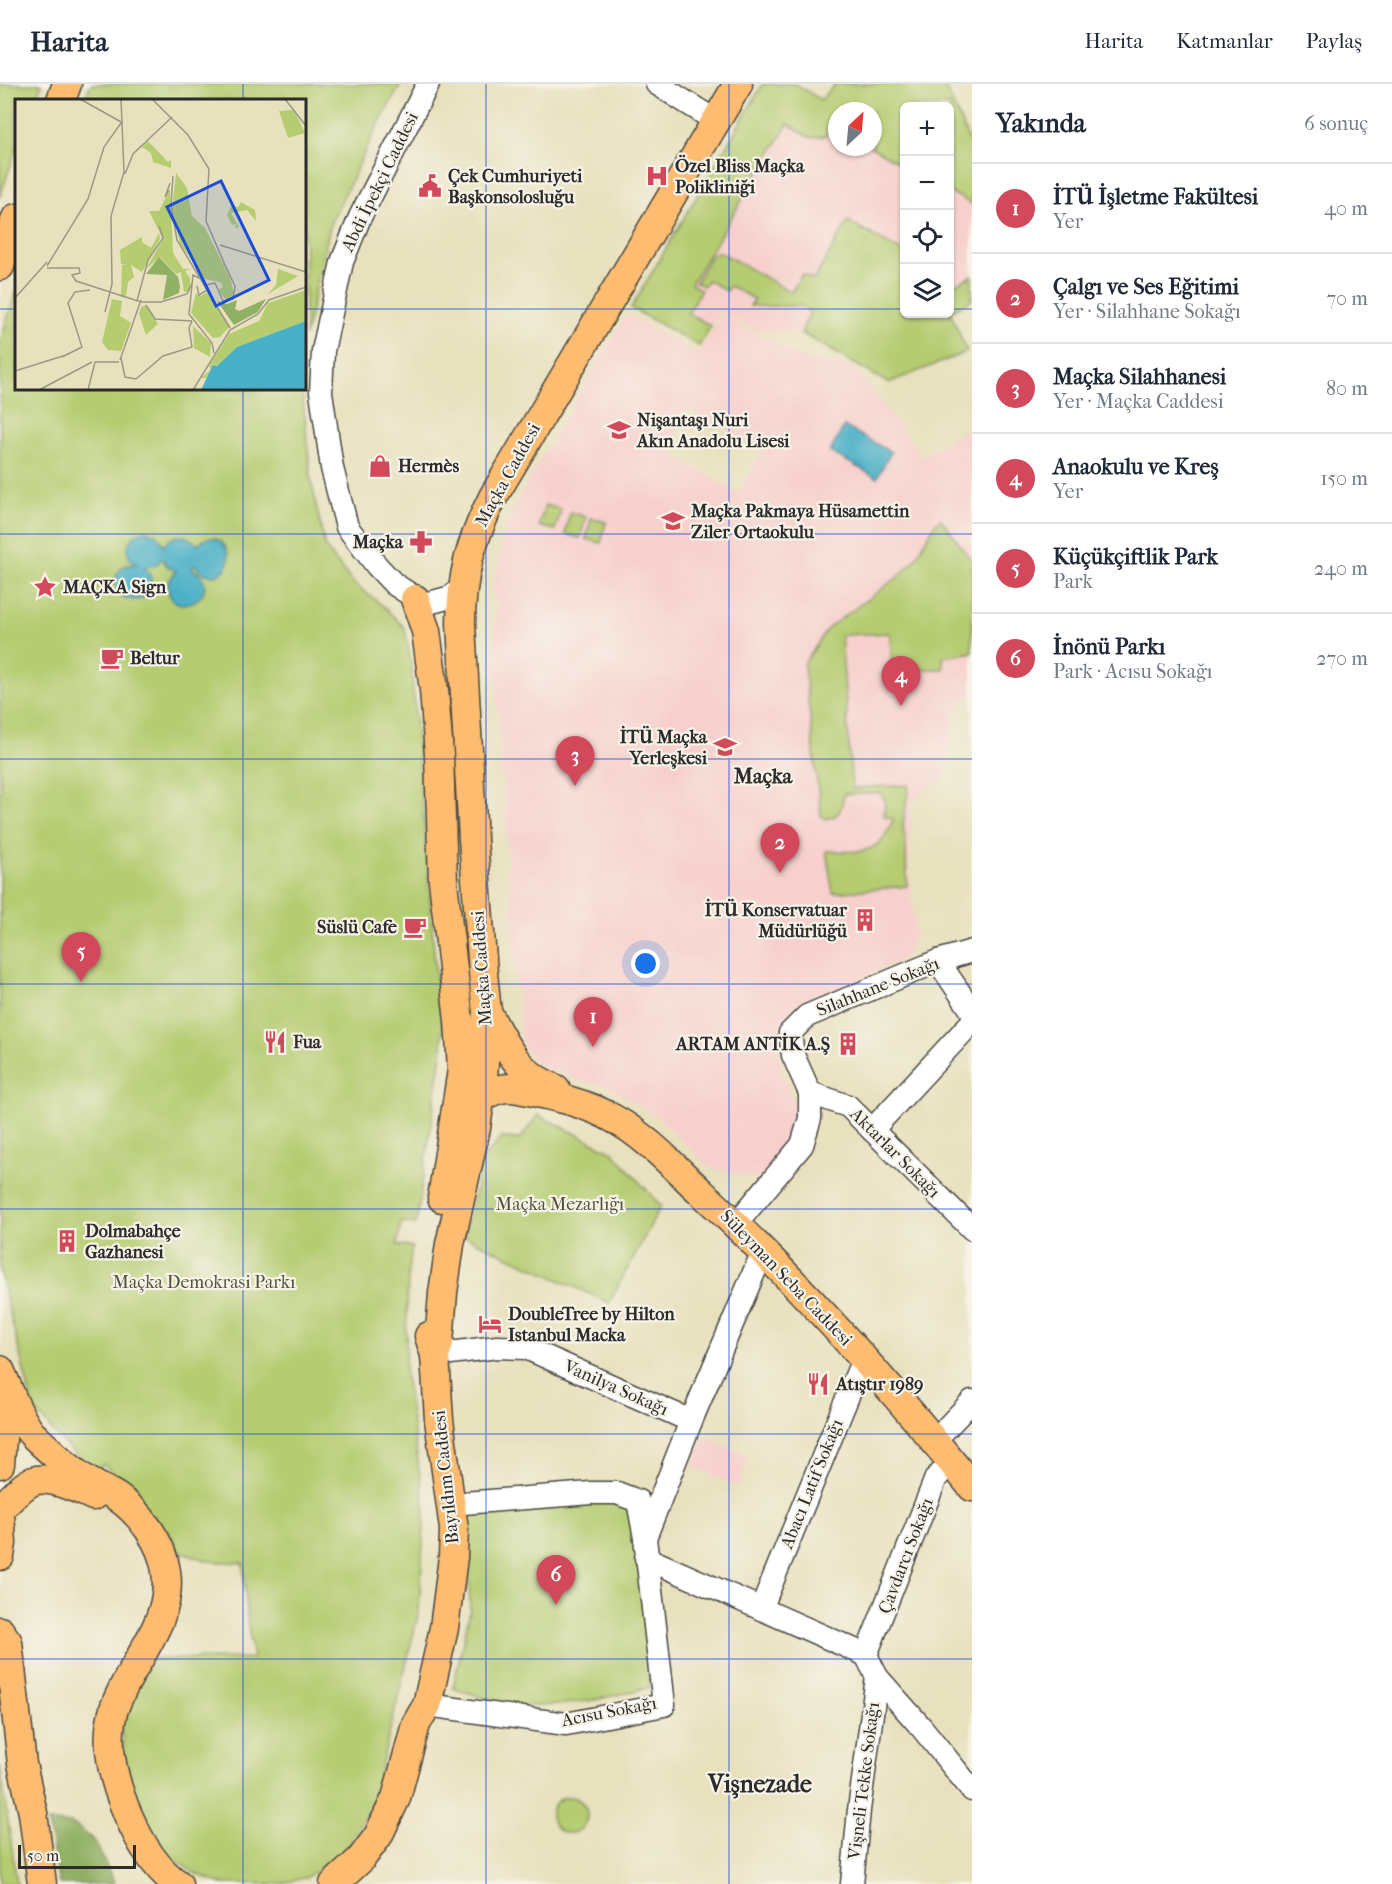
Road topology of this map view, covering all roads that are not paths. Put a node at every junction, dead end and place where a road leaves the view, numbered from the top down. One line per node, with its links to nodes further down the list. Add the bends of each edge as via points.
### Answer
1 (67, 84): 5 (main road)
2 (428, 84): 9 (street, Abdi İpekçi Caddesi, via 360,217 342,262 323,351 321,392 332,468 347,527 394,584)
3 (657, 84): 6 (street)
4 (738, 84): 6 (main road, Maçka Caddesi)
5 (61, 99)
6 (716, 121): 10 (main road, Maçka Caddesi, via 493,497 475,538)
7 (15, 221): 8 (main road)
8 (0, 266)
9 (420, 601): 10 (street, via 451,597); 20 (main road, Maçka Caddesi, via 434,690 443,881 462,1070)
10 (462, 601): 14 (main road, Maçka Caddesi, via 473,839)
11 (972, 951): 12 (street, Silahhane Sokağı)
12 (938, 961): 13 (street); 16 (street, Silahhane Sokağı, via 807,1016 790,1033 793,1056)
13 (972, 1011)
14 (488, 1012): 17 (main road, Maçka Caddesi); 18 (main road, Süleyman Seba Caddesi, via 518,1064)
15 (972, 1022): 19 (street)
16 (810, 1093): 19 (street, Aktarlar Sokağı, via 848,1106); 21 (street, via 810,1118 802,1145)
17 (481, 1097): 18 (main road, Süleyman Seba Caddesi, via 511,1088); 20 (main road, via 464,1115); 24 (main road, Bayıldım Caddesi, via 450,1244)
18 (573, 1101): 21 (main road, Süleyman Seba Caddesi, via 614,1119 645,1141)
19 (872, 1130): 22 (street, Aktarlar Sokağı)
20 (450, 1151): 24 (main road, Bayıldım Caddesi, via 429,1292 427,1332)
21 (736, 1224): 23 (main road, Süleyman Seba Caddesi)
22 (972, 1228)
23 (766, 1253): 25 (main road, Süleyman Seba Caddesi); 29 (street, Acısu Sokağı, via 758,1263)
24 (435, 1355): 29 (street, Vanilya Sokağı, via 497,1347 526,1348); 35 (main road, Bayıldım Caddesi)
25 (862, 1359): 31 (main road, Süleyman Seba Caddesi); 40 (street, Abacı Latif Sokağı)
26 (0, 1370): 30 (main road)
27 (0, 1381): 32 (main road)
28 (972, 1401): 31 (street, Çavdarcı Sokağı)
29 (691, 1421): 38 (street, Acısu Sokağı)
30 (32, 1433): 33 (main road, via 39,1464); 48 (main road, via 84,1479 130,1508 160,1550 167,1587 162,1612 114,1708 110,1751 115,1778 135,1832 154,1862)
31 (943, 1451): 34 (main road, Süleyman Seba Caddesi); 42 (street, Çavdarcı Sokağı)
32 (0, 1464)
33 (34, 1481): 36 (main road); 47 (main road, via 54,1481 95,1497 135,1530 152,1562 156,1597 105,1703 99,1748 118,1821 132,1849)
34 (972, 1487)
35 (451, 1504): 38 (street, Acısu Sokağı, via 617,1493 638,1501); 44 (main road, Bayıldım Caddesi, via 454,1529 449,1594)
36 (0, 1509)
37 (0, 1514): 39 (main road)
38 (646, 1548): 40 (street); 44 (street, Acısu Sokağı, via 664,1705 566,1724)
39 (0, 1556)
40 (761, 1609): 42 (street)
41 (0, 1631): 46 (main road, via 8,1641 22,1764)
42 (866, 1655): 43 (street)
43 (877, 1677): 45 (street); 51 (street, Vişneli Tekke Sokağı)
44 (427, 1705): 49 (main road, Bayıldım Caddesi, via 416,1724 396,1798 378,1836 361,1859); 50 (main road, Bayıldım Caddesi, via 430,1729 405,1815 384,1852)
45 (972, 1790)
46 (42, 1884)
47 (160, 1884)
48 (178, 1884)
49 (334, 1884)
50 (354, 1884)
51 (852, 1884)

